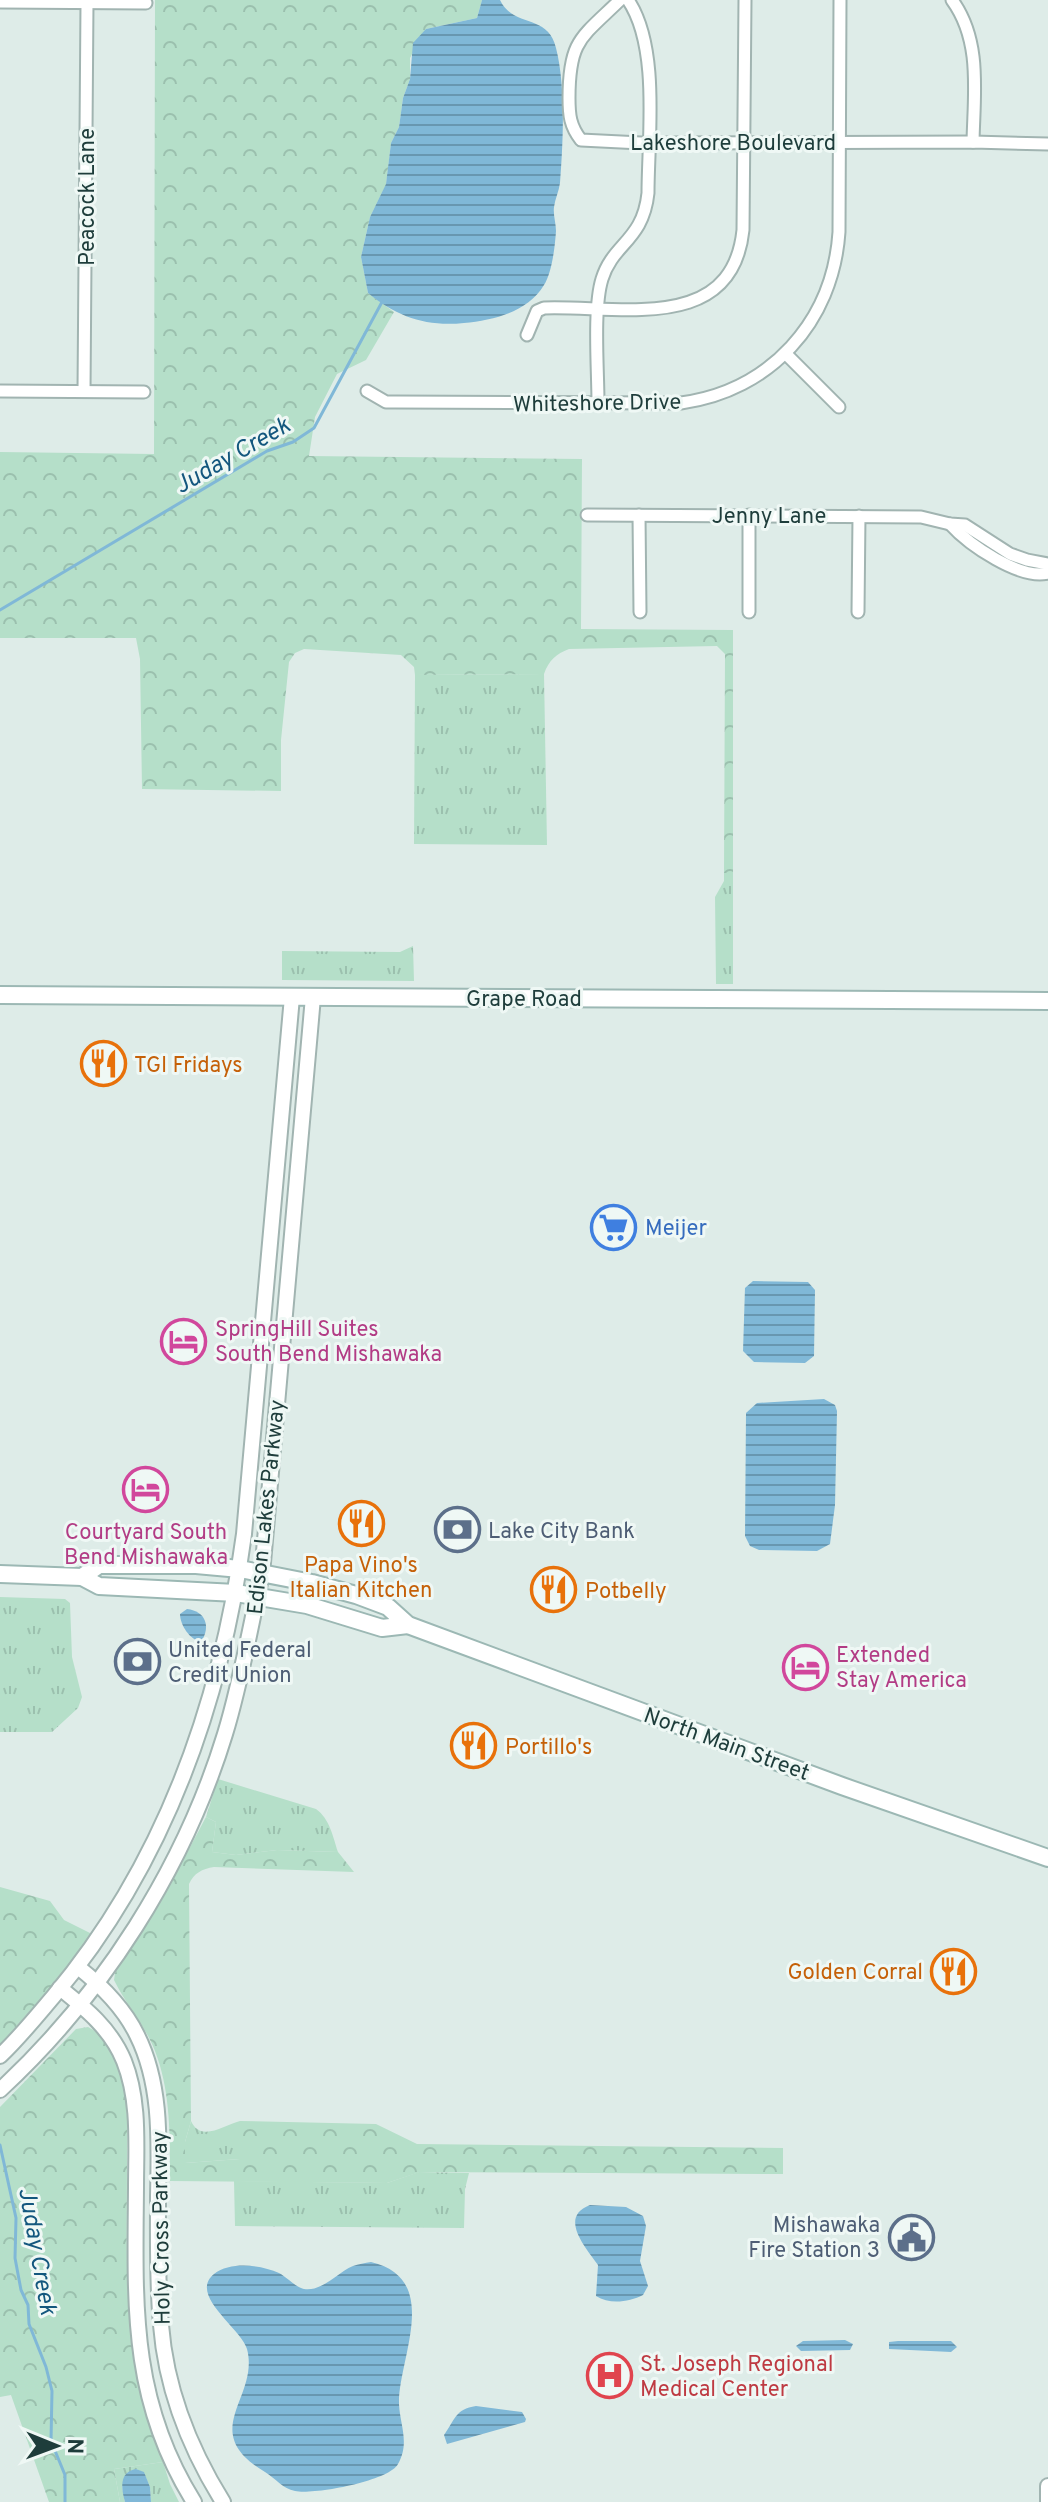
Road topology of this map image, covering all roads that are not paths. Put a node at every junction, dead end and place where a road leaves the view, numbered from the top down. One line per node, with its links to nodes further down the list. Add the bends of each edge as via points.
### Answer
1 (620, 0): 9 (street, Lakeshore Boulevard, via 585,34 571,57 570,122 588,142)
2 (628, 0): 9 (street, via 648,57)
3 (745, 0): 10 (street)
4 (840, 0): 11 (street, Whiteshore Drive)
5 (952, 0): 12 (street, via 973,48)
6 (0, 2): 7 (street)
7 (87, 3): 8 (street); 18 (street, Peacock Lane)
8 (146, 3)
9 (648, 142): 10 (street, Lakeshore Boulevard); 14 (street, via 646,210 637,231 606,268)
10 (743, 142): 11 (street, Lakeshore Boulevard); 14 (street, via 742,243 721,283 702,299 684,305)
11 (839, 142): 12 (street, Lakeshore Boulevard); 16 (street, Whiteshore Drive, via 836,260 819,308)
12 (973, 142): 13 (street, Lakeshore Boulevard)
13 (1048, 144)
14 (598, 308): 15 (street, via 540,309); 21 (street)
15 (527, 335)
16 (786, 354): 21 (street, Whiteshore Drive, via 749,381 715,396 681,403); 22 (street)
17 (0, 391): 18 (street)
18 (84, 391): 20 (street)
19 (367, 391): 21 (street, Whiteshore Drive, via 386,402)
20 (144, 392)
21 (598, 403)
22 (839, 407)
23 (587, 515): 24 (street, Jenny Lane)
24 (639, 515): 25 (street, Jenny Lane); 30 (street)
25 (749, 515): 26 (street, Jenny Lane); 31 (street)
26 (859, 516): 27 (street, Jenny Lane, via 921,517); 32 (street)
27 (950, 524): 28 (street, Jenny Lane, via 965,525 1010,554); 29 (street, Jenny Lane, via 1016,569)
28 (1048, 564)
29 (1048, 573)
30 (640, 612)
31 (749, 612)
32 (858, 612)
33 (0, 995): 34 (main road, Grape Road)
34 (292, 997): 35 (main road, Grape Road); 37 (street, Edison Lakes Parkway)
35 (313, 997): 36 (main road, Grape Road); 39 (street, Edison Lakes Parkway)
36 (1048, 1001)
37 (240, 1569): 39 (main road, North Main Street); 40 (main road, North Main Street, via 99,1565); 41 (street, Edison Lakes Parkway)
38 (0, 1574): 40 (main road, North Main Street)
39 (262, 1574): 42 (street, Edison Lakes Parkway); 43 (main road, North Main Street, via 356,1595 388,1607)
40 (82, 1577): 41 (main road, North Main Street, via 99,1586)
41 (236, 1593): 42 (main road, North Main Street); 45 (street, Edison Lakes Parkway, via 214,1689 175,1799 131,1887)
42 (257, 1596): 43 (main road, North Main Street, via 382,1628); 46 (street, Edison Lakes Parkway, via 225,1735 196,1812 160,1886)
43 (408, 1625): 44 (main road, North Main Street)
44 (1048, 1858)
45 (78, 1967): 46 (street, Holy Cross Parkway); 47 (street, Edison Lakes Parkway)
46 (96, 1982): 48 (street, Edison Lakes Parkway); 53 (street, Holy Cross Parkway, via 137,2034 153,2082 161,2328 168,2372 181,2418)
47 (60, 1988): 48 (street, Holy Cross Parkway); 49 (street, Edison Lakes Parkway)
48 (79, 2004): 50 (street, Edison Lakes Parkway); 52 (street, Holy Cross Parkway, via 106,2030 132,2089 139,2352 162,2438)
49 (2, 2054)
50 (0, 2090)
51 (1048, 2486): 54 (street)
52 (194, 2502)
53 (223, 2502)
54 (1048, 2502)

